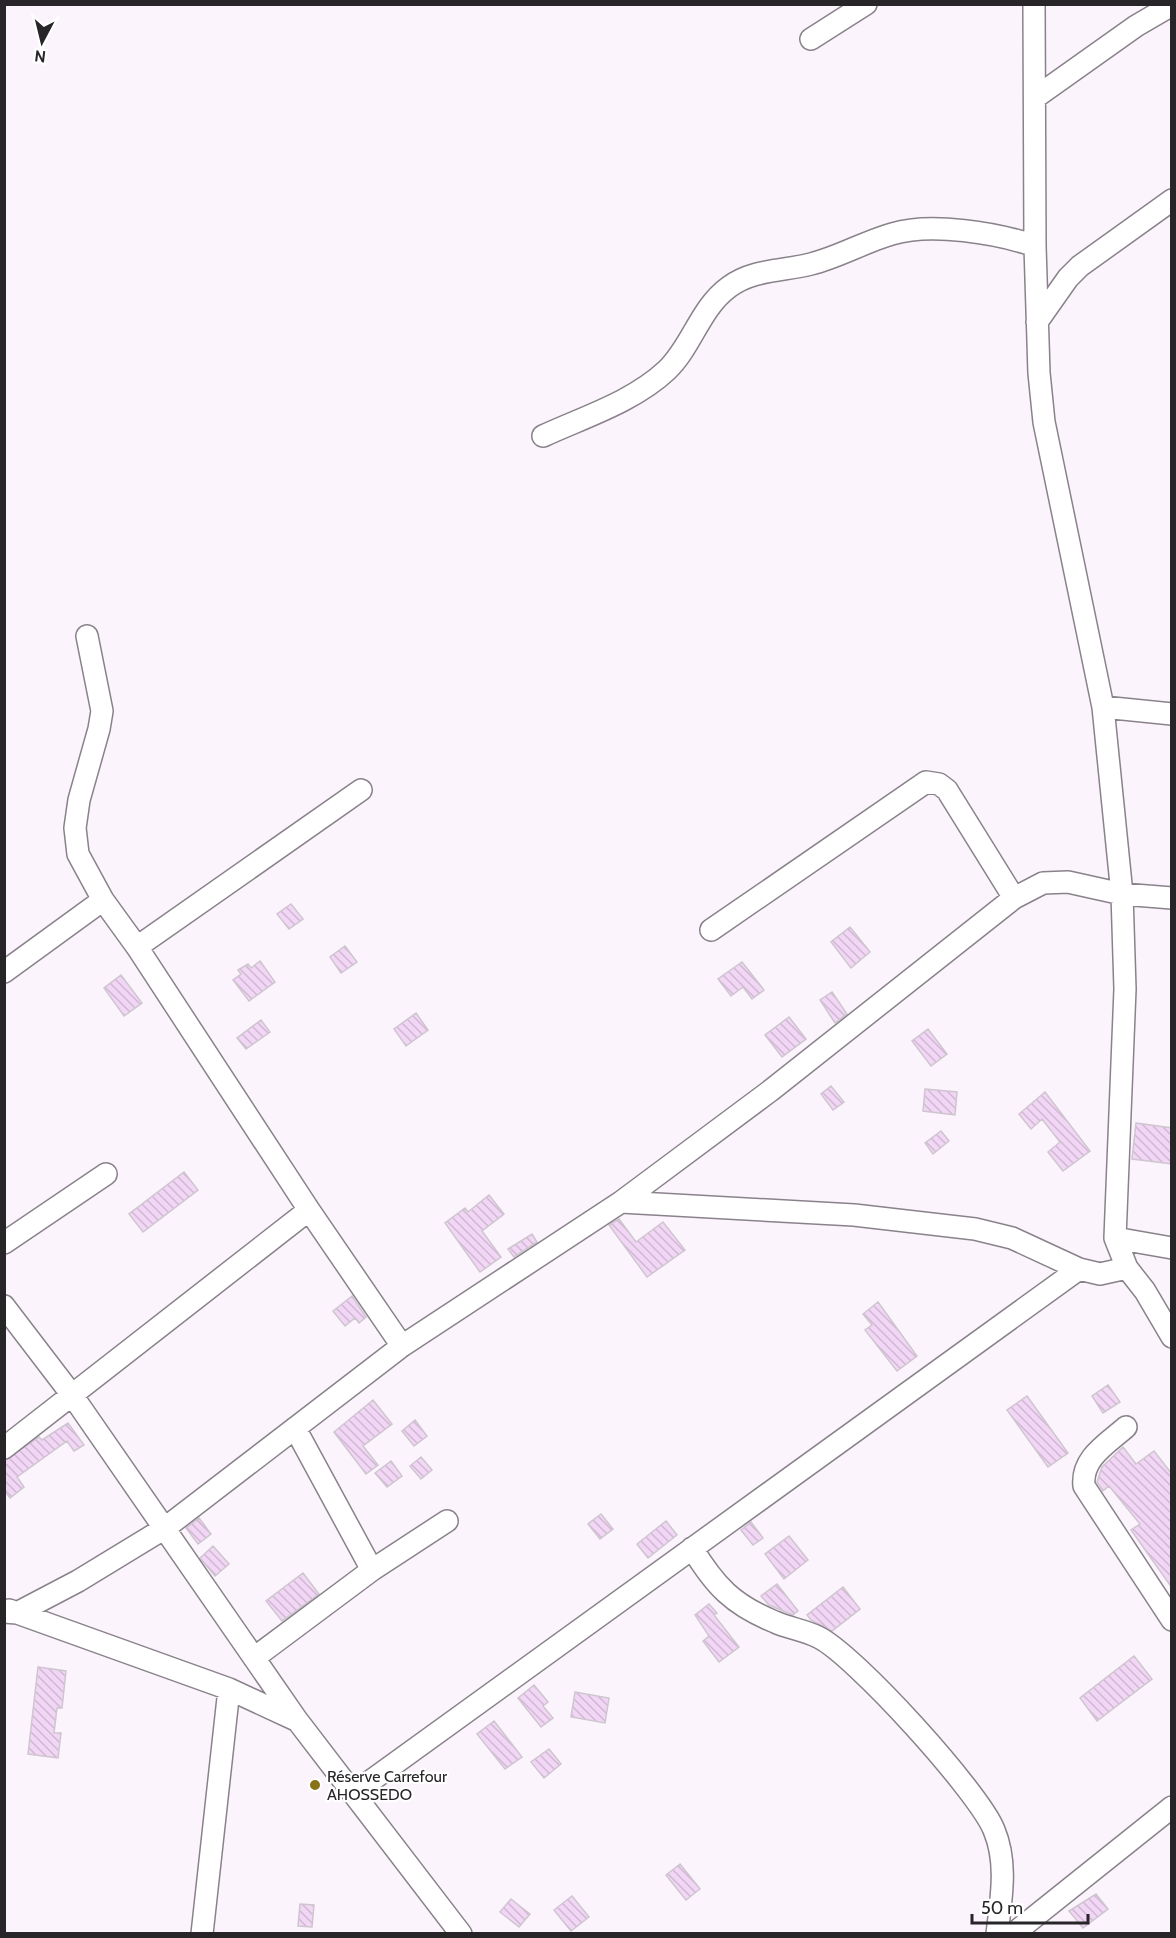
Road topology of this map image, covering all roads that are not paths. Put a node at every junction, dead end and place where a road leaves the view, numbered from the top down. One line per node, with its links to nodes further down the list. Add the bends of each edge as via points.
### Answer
1 (866, 4): 4 (street)
2 (1034, 4): 5 (street)
3 (1172, 6): 5 (street, via 1136,26)
4 (811, 39)
5 (1036, 97): 7 (street)
6 (1172, 200): 8 (street, via 1080,266)
7 (1035, 246): 8 (street); 9 (street, via 997,235 914,230 892,234 830,260 755,274 729,286 708,308 668,369 643,389)
8 (1037, 322): 11 (street, via 1044,422)
9 (543, 436)
10 (87, 636): 17 (street, via 102,711 75,828 78,854)
11 (1103, 707): 12 (street); 14 (street)
12 (1172, 714)
13 (361, 790): 19 (street)
14 (1122, 894): 15 (street, via 1068,882 1043,883); 16 (street); 24 (street, via 1125,988)
15 (1014, 898): 18 (street, via 947,790 926,782); 22 (street)
16 (1172, 898)
17 (103, 900): 19 (street); 20 (street)
18 (711, 930)
19 (137, 947): 23 (street)
20 (4, 972)
21 (106, 1174): 25 (street)
22 (621, 1202): 28 (street, via 854,1215 975,1229 1012,1238); 31 (street)
23 (309, 1210): 31 (street); 32 (street)
24 (1115, 1238): 26 (street); 27 (street)
25 (4, 1243)
26 (1172, 1248)
27 (1127, 1268): 28 (street, via 1101,1274); 30 (street)
28 (1079, 1269): 38 (street)
29 (4, 1306): 32 (street)
30 (1172, 1337)
31 (402, 1346): 34 (street)
32 (72, 1395): 35 (street); 37 (street)
33 (1126, 1427): 41 (street, via 1088,1461 1084,1486)
34 (295, 1428): 37 (street); 39 (street)
35 (4, 1448)
36 (447, 1521): 39 (street)
37 (165, 1528): 40 (street, via 78,1581); 42 (street)
38 (692, 1548): 45 (street); 49 (street, via 724,1593 774,1622 818,1637 839,1650 909,1721 979,1806 994,1829 1002,1856)
39 (372, 1570): 42 (street)
40 (9, 1611): 43 (street)
41 (1172, 1620)
42 (254, 1658): 44 (street)
43 (229, 1689): 44 (street); 47 (street)
44 (297, 1720): 45 (street)
45 (354, 1793): 48 (street)
46 (1172, 1807): 50 (street)
47 (202, 1934)
48 (461, 1934)
49 (998, 1934)
50 (1013, 1934)

